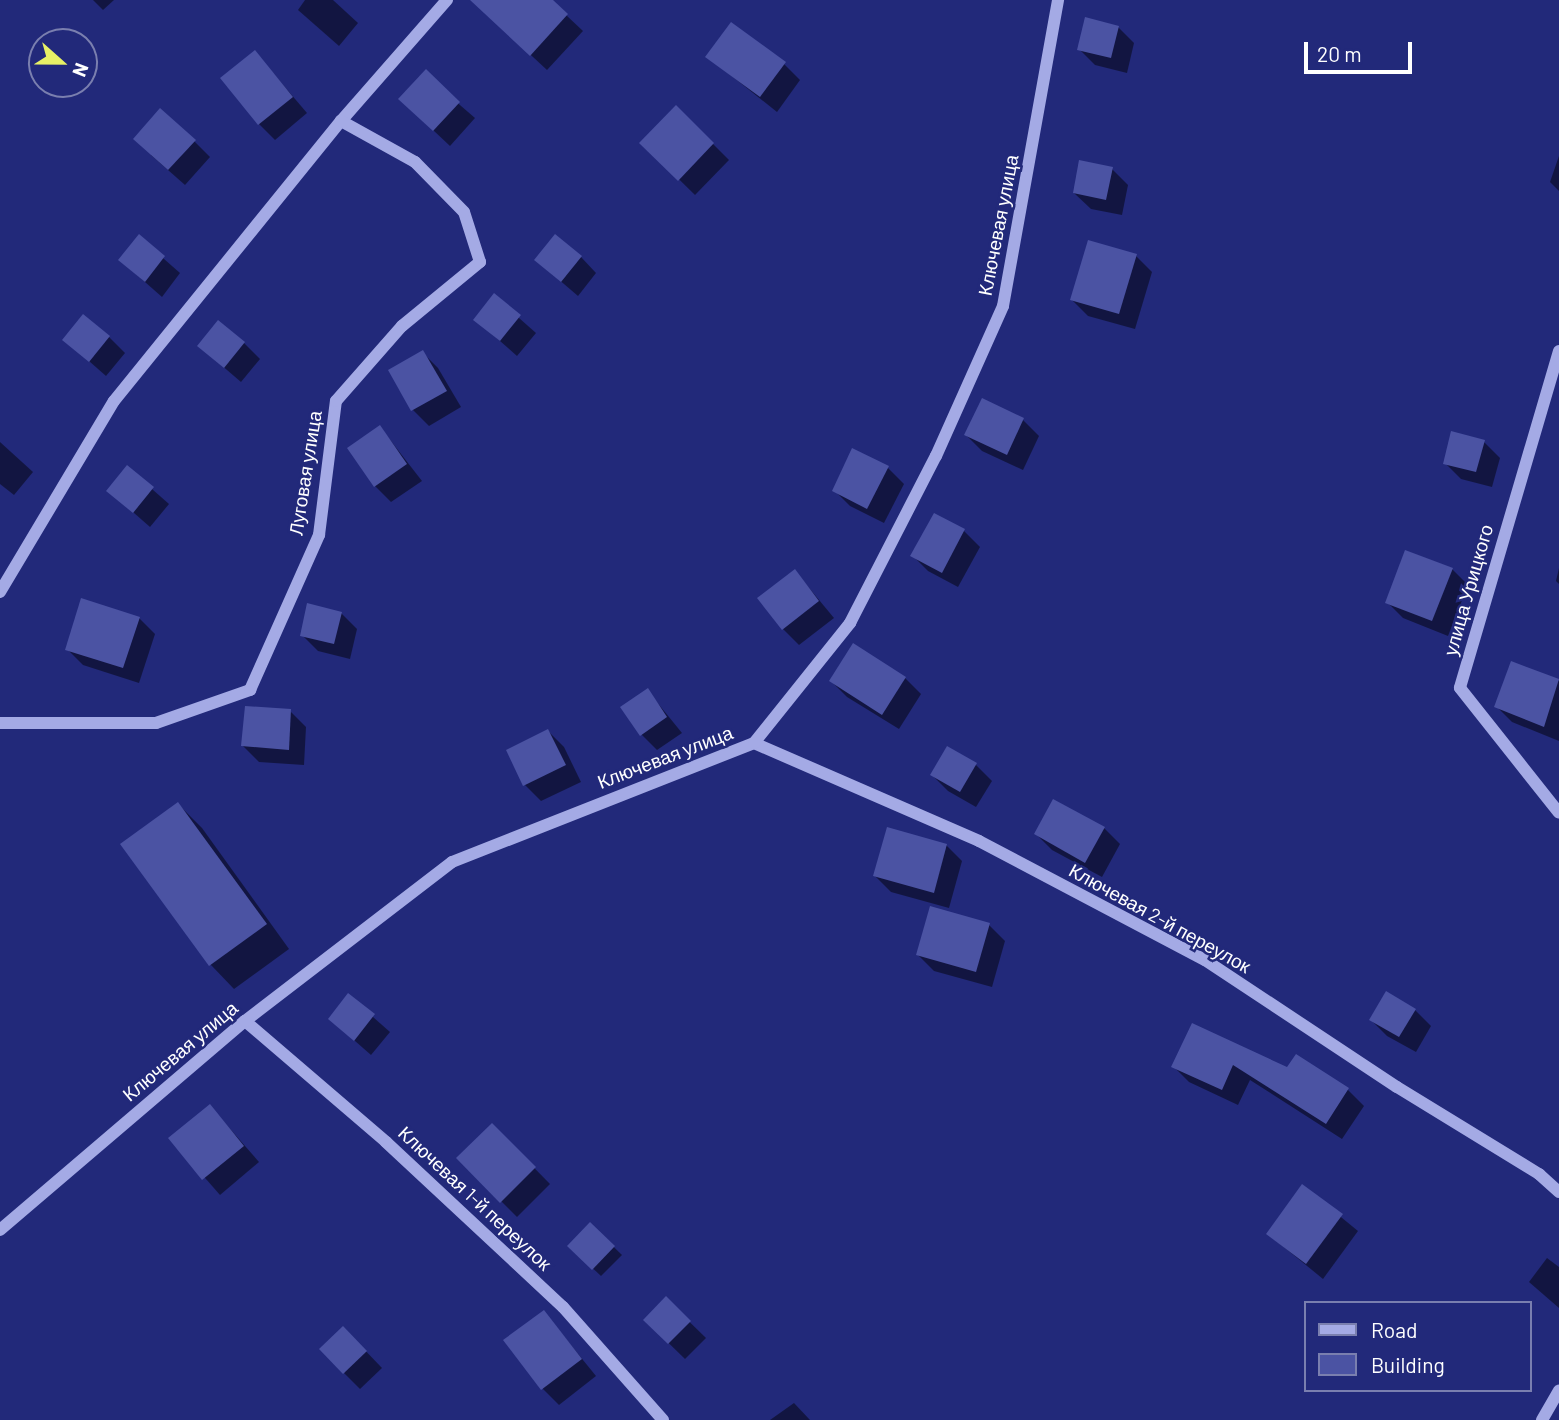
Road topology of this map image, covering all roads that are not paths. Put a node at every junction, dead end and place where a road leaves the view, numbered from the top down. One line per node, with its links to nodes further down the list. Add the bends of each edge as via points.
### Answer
1 (447, 0): 3 (street)
2 (1058, 0): 7 (street, Ключевая улица, via 1003,306 936,456 850,623)
3 (341, 121): 5 (street, via 114,401); 6 (street, Луговая улица, via 415,162 464,212 480,262 402,326 336,401 318,535 250,690 156,723)
4 (1559, 351): 8 (street, улица Урицкого, via 1460,688)
5 (0, 592)
6 (0, 723)
7 (754, 743): 9 (street, Ключевая улица, via 452,862); 10 (street, Ключевая 2-й переулок, via 979,841 1205,960 1539,1174)
8 (1559, 813)
9 (245, 1021): 11 (street, Ключевая улица); 13 (street, Ключевая 1-й переулок, via 386,1142 563,1307)
10 (1559, 1192)
11 (0, 1230)
12 (1559, 1391): 14 (street)
13 (663, 1420)
14 (1542, 1420)

